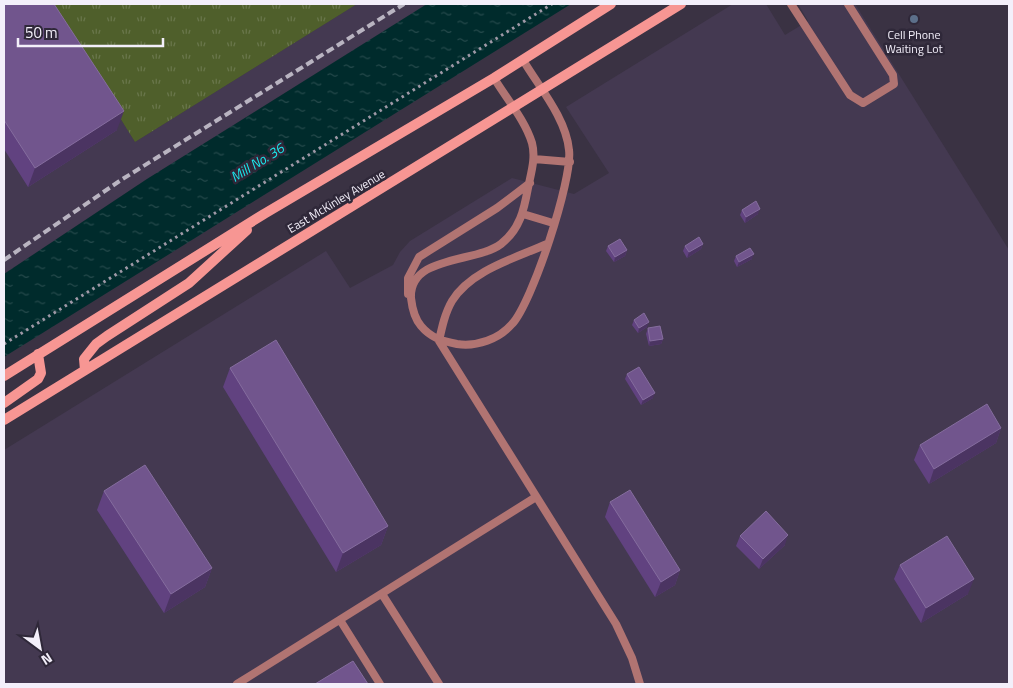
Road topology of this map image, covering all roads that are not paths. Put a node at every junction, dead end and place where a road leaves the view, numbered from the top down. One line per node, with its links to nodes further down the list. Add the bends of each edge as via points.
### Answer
1 (611, 4): 5 (main road)
2 (681, 4): 7 (main road, East McKinley Avenue)
3 (791, 4): 4 (lane, via 850,95 863,104 894,84 893,75)
4 (848, 4)
5 (523, 60): 6 (main road); 7 (lane)
6 (494, 78): 8 (lane); 12 (main road)
7 (542, 91): 8 (main road, East McKinley Avenue); 10 (lane, via 568,140)
8 (513, 108): 9 (lane, via 531,141); 19 (main road, East McKinley Avenue)
9 (534, 159): 10 (lane); 11 (lane)
10 (570, 162): 14 (lane)
11 (530, 183): 13 (lane); 16 (lane, via 419,258 408,278)
12 (264, 214): 18 (main road); 19 (main road, via 189,283 96,344 84,359)
13 (523, 214): 14 (lane); 16 (lane, via 513,232 496,248 433,266 420,274 412,287)
14 (554, 223): 15 (lane)
15 (547, 244): 17 (lane, via 471,281 453,300 444,318); 17 (lane, via 536,281 512,324 497,337 479,344 461,345)
16 (412, 306): 17 (lane, via 420,325)
17 (439, 340): 23 (lane)
18 (38, 354): 20 (main road); 21 (main road, via 41,373 38,379)
19 (84, 370): 22 (main road, East McKinley Avenue)
20 (4, 376)
21 (4, 403)
22 (4, 420)
23 (536, 497): 24 (lane); 29 (lane, via 616,624)
24 (382, 594): 25 (lane); 28 (lane)
25 (340, 620): 26 (lane); 27 (lane)
26 (237, 684)
27 (380, 684)
28 (439, 684)
29 (640, 684)

